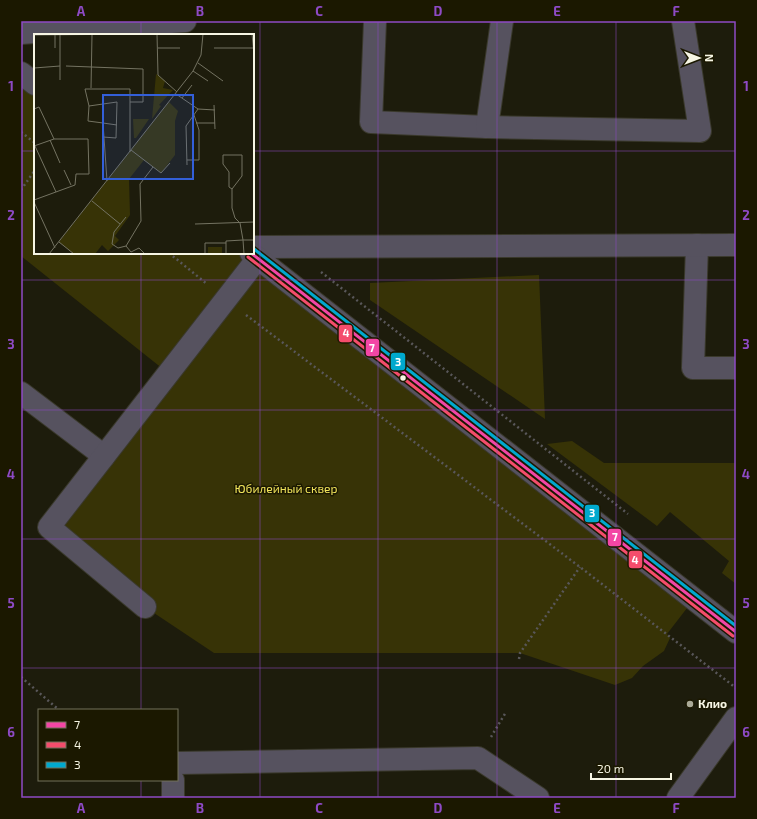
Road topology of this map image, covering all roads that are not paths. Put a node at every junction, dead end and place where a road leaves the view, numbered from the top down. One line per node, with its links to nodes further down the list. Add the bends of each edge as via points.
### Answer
1 (185, 21): 5 (street)
2 (375, 21): 8 (street, via 372,122)
3 (502, 21): 8 (street)
4 (683, 21): 8 (street, via 700,131)
5 (21, 33)
6 (21, 73): 7 (street)
7 (34, 83)
8 (487, 127)
9 (697, 245): 10 (street); 11 (street); 13 (street, via 693,368)
10 (736, 245)
11 (254, 253): 17 (street)
12 (253, 254): 15 (street, via 226,299)
13 (736, 368)
14 (21, 393): 15 (street)
15 (104, 456): 16 (street, via 49,527)
16 (145, 607)
17 (736, 632)
18 (735, 722): 23 (street)
19 (178, 763): 22 (street, via 478,758)
20 (173, 781): 21 (street)
21 (173, 798)
22 (538, 798)
23 (678, 798)

